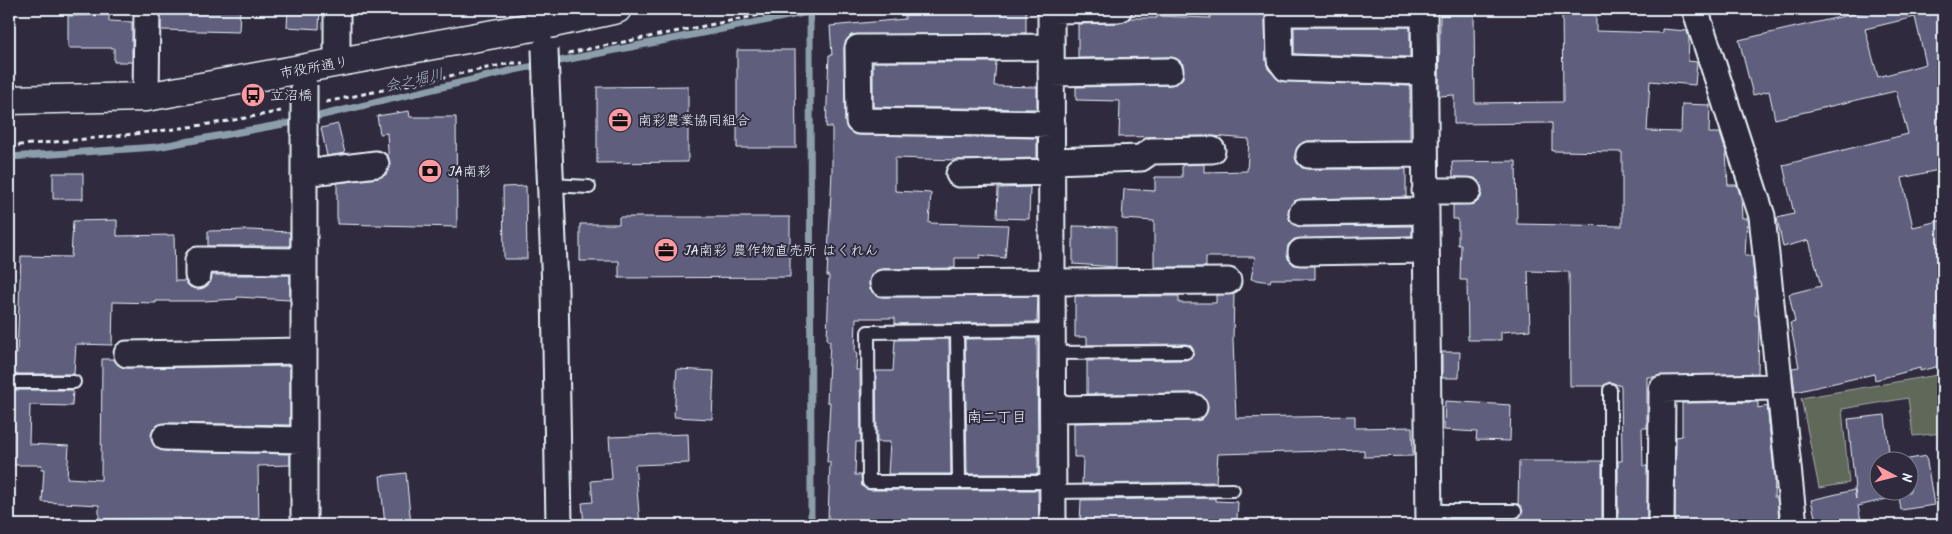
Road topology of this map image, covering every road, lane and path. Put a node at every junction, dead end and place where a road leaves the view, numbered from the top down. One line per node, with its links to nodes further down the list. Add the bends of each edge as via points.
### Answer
1 (147, 9): 17 (street)
2 (337, 9): 11 (street)
3 (617, 9): 9 (street, 市役所通り)
4 (790, 9): 9 (path)
5 (1119, 9): 7 (street)
6 (1695, 9): 49 (street, via 1762,216)
7 (1051, 10): 10 (street)
8 (1424, 11): 14 (street); 14 (street, via 1284,14 1279,18 1280,60 1286,68)
9 (550, 34): 11 (street, 市役所通り); 29 (street, bridge, via 546,79)
10 (1051, 47): 15 (street); 21 (street, via 858,48 859,121)
11 (337, 62): 16 (street, 市役所通り)
12 (523, 63): 19 (path)
13 (1170, 72): 15 (street)
14 (1424, 72): 25 (street)
15 (1052, 73): 21 (street)
16 (304, 77): 17 (street, 市役所通り); 28 (street, bridge)
17 (146, 98): 18 (street, 市役所通り)
18 (9, 100)
19 (324, 102)
20 (285, 110): 22 (path, via 102,138)
21 (1052, 124): 27 (street)
22 (9, 146)
23 (1212, 150): 27 (street, via 1151,151 1141,158)
24 (1309, 154): 25 (street)
25 (1425, 154): 33 (street)
26 (376, 164): 28 (street)
27 (1052, 166): 30 (street); 41 (street)
28 (304, 173): 37 (street)
29 (547, 174): 31 (lane); 61 (street)
30 (959, 174)
31 (589, 187)
32 (1468, 191): 33 (street)
33 (1425, 201): 34 (street); 35 (street)
34 (1302, 213)
35 (1426, 250): 36 (street); 59 (street)
36 (1301, 252)
37 (303, 261): 38 (street, via 198,260); 44 (street)
38 (198, 275)
39 (1228, 281): 41 (street)
40 (882, 283): 41 (street)
41 (1052, 283): 43 (street)
42 (956, 332): 43 (lane); 55 (lane); 55 (lane, via 868,332 869,482)
43 (1052, 341): 45 (lane); 52 (street)
44 (303, 351): 46 (street); 54 (street)
45 (1186, 352)
46 (127, 354)
47 (9, 382): 48 (lane)
48 (74, 382)
49 (1779, 387): 64 (street, via 1662,389); 65 (street)
50 (1610, 390): 63 (lane)
51 (1194, 407): 52 (street)
52 (1053, 409): 56 (street)
53 (165, 437): 54 (street)
54 (302, 440): 60 (street)
55 (960, 482): 56 (lane)
56 (1053, 487): 57 (lane); 62 (street)
57 (1232, 490)
58 (1515, 511): 59 (lane)
59 (1429, 518)
60 (304, 525)
61 (559, 525)
62 (1054, 525)
63 (1610, 525)
64 (1661, 525)
65 (1794, 525)

